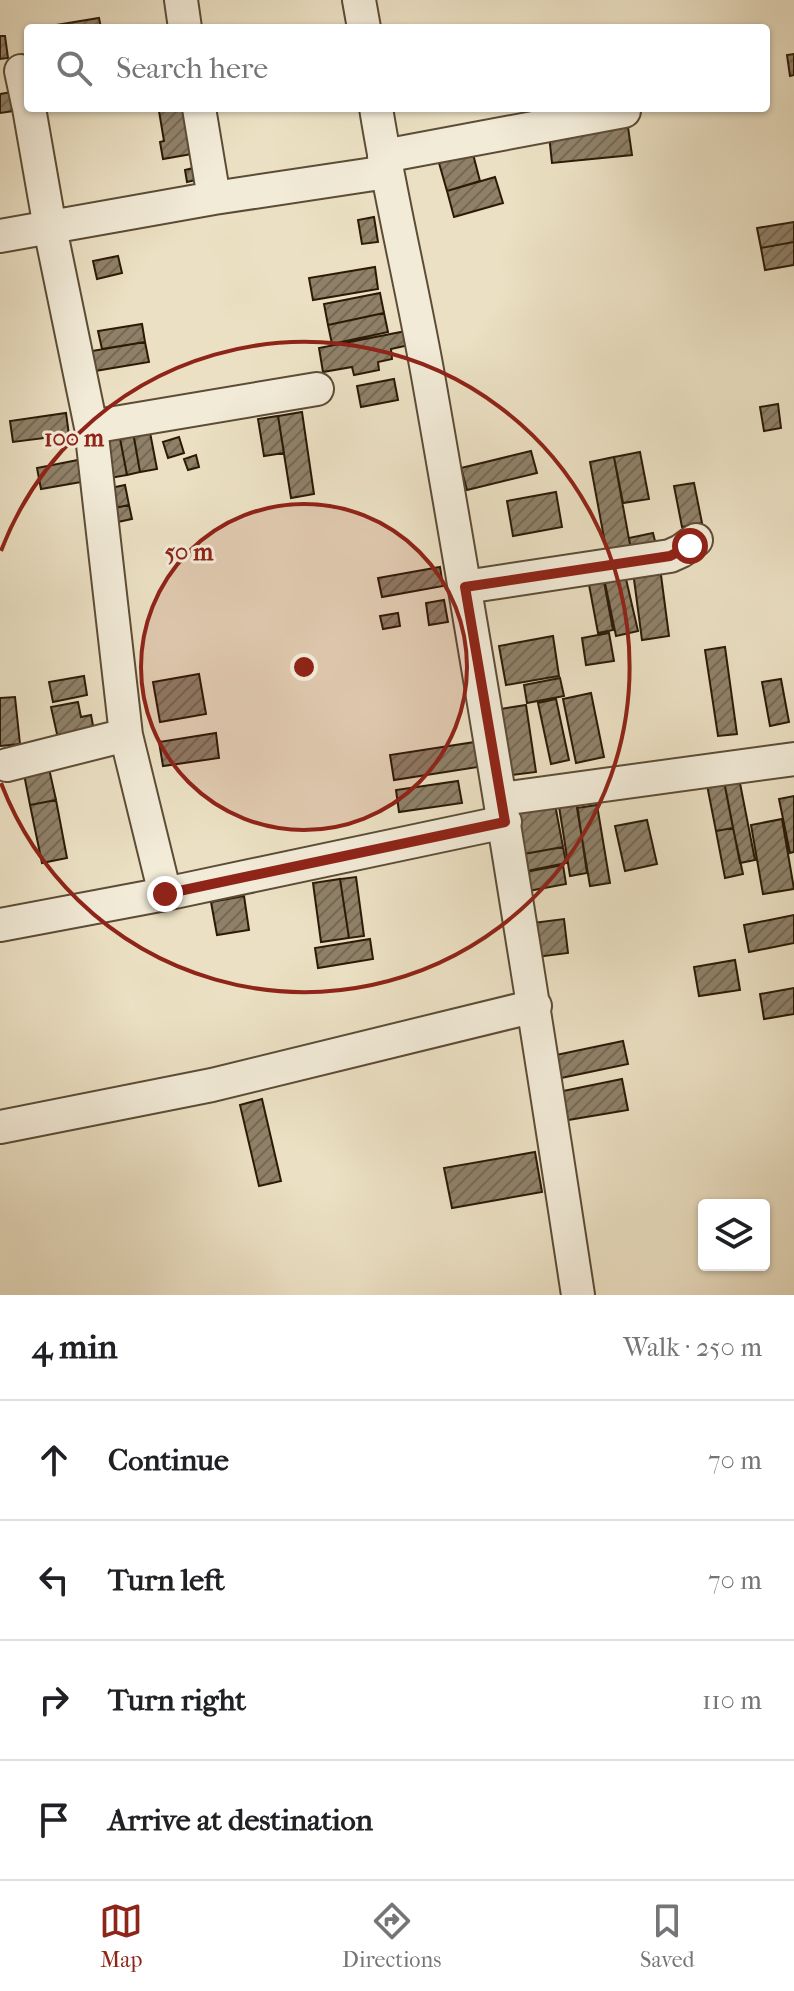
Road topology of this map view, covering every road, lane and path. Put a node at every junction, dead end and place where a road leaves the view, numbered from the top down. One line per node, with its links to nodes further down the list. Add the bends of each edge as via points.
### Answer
1 (181, 0): 3 (street)
2 (359, 0): 4 (street)
3 (184, 24)
4 (363, 24)
5 (21, 71): 6 (street)
6 (24, 86)
7 (29, 112): 13 (street)
8 (200, 112): 12 (street)
9 (377, 112): 11 (street)
10 (620, 112): 11 (street)
11 (386, 164): 12 (street); 18 (street)
12 (214, 198): 13 (street)
13 (50, 228): 14 (street); 16 (street)
14 (0, 236)
15 (317, 389): 16 (street)
16 (91, 427): 19 (street)
17 (696, 540): 18 (street, via 670,556)
18 (465, 587): 22 (street)
19 (126, 735): 21 (street); 23 (street)
20 (794, 759): 22 (street)
21 (7, 765)
22 (503, 810): 23 (street); 25 (street)
23 (165, 894): 24 (street)
24 (0, 925)
25 (535, 1006): 26 (street, via 212,1085); 27 (street)
26 (0, 1127)
27 (578, 1295)

